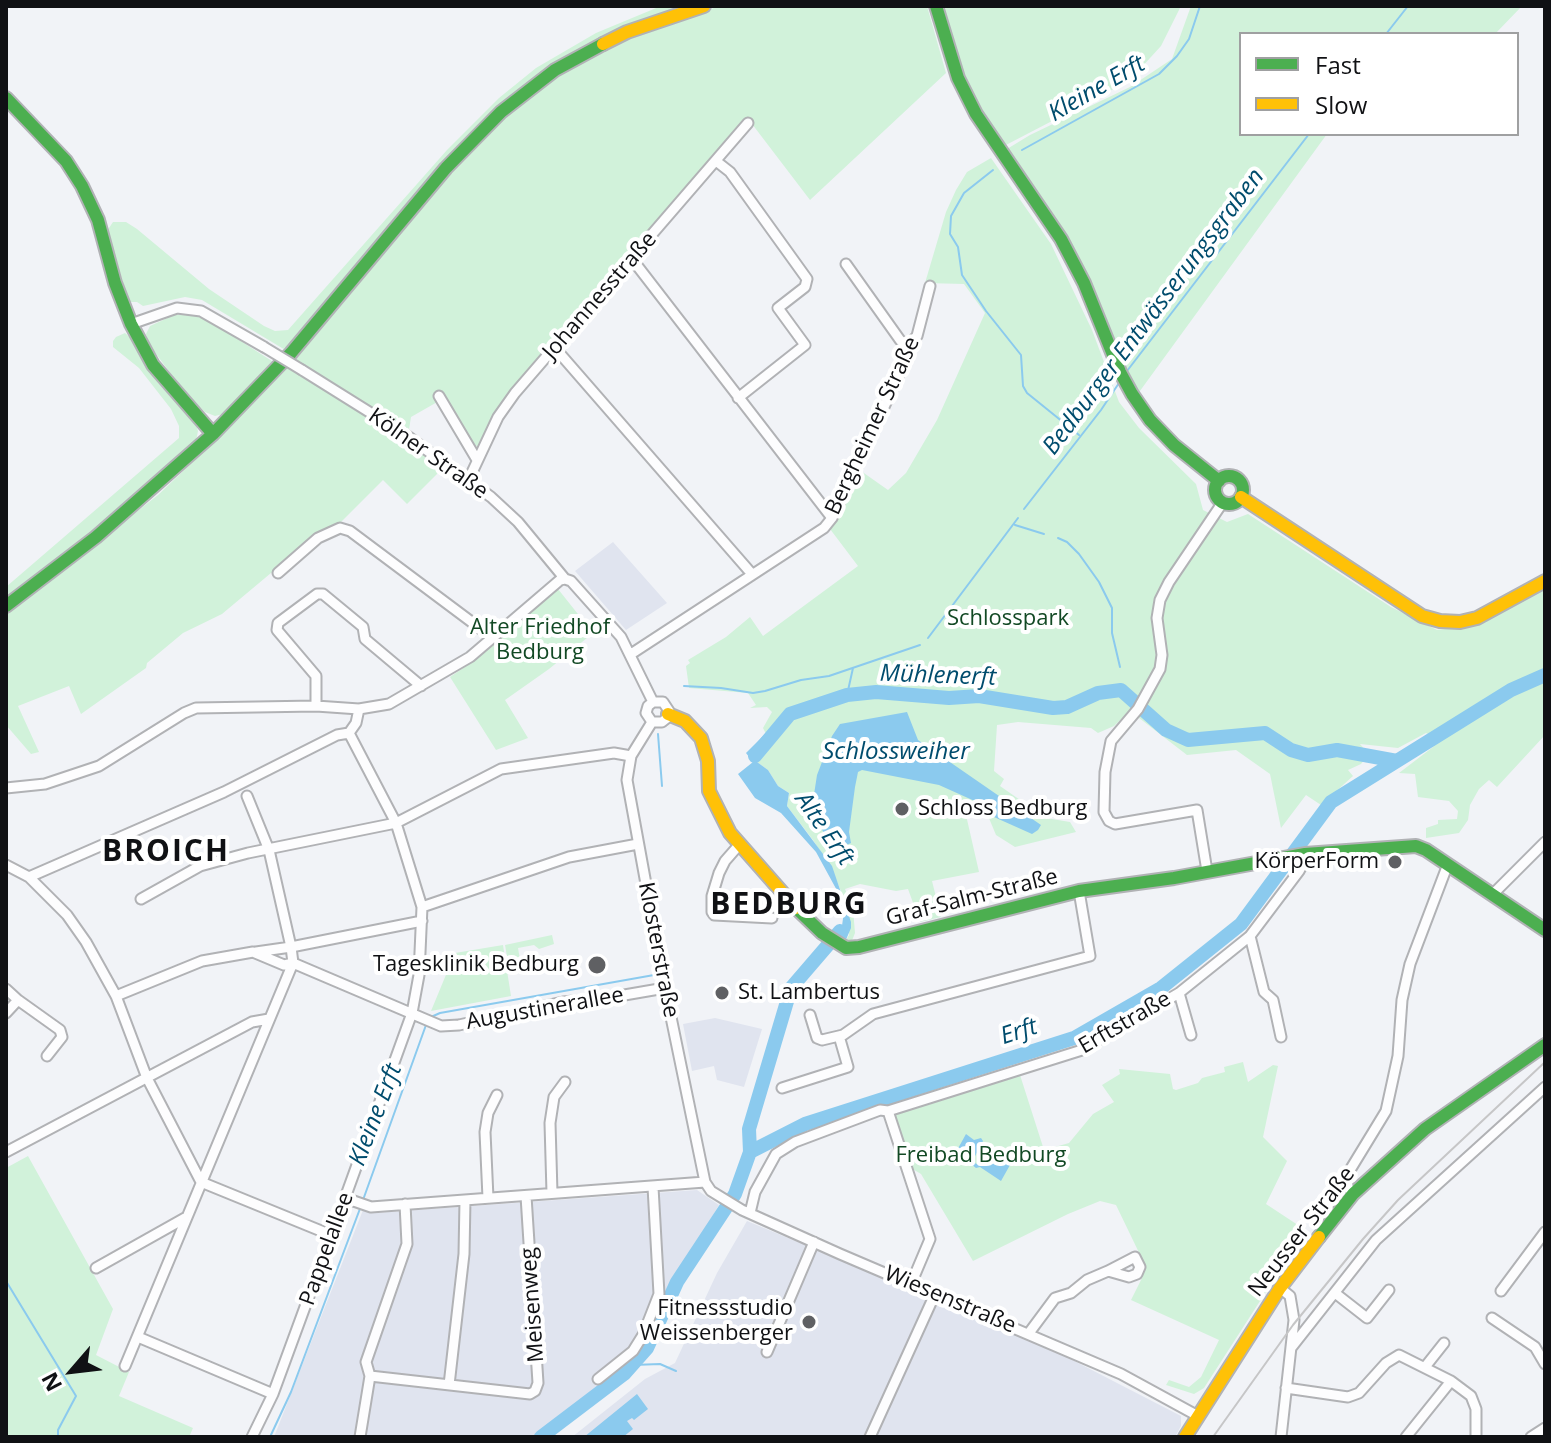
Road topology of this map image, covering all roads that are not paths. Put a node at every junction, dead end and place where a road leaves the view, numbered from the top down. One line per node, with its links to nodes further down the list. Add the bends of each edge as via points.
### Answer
1 (704, 6): 14 (street, via 590,50 501,112 446,168 291,353)
2 (936, 6): 17 (street, via 958,78 976,114 1061,239 1132,394 1174,445)
3 (6, 98): 9 (street, via 66,161 82,186)
4 (748, 123): 5 (street, Johannesstraße)
5 (716, 161): 6 (street, Johannesstraße); 13 (street, via 730,172 807,279 805,287 778,308 805,345)
6 (632, 259): 11 (street, Johannesstraße); 13 (street)
7 (846, 264): 10 (street)
8 (930, 286): 10 (street, Bergheimer Straße, via 917,336)
9 (131, 324): 14 (street, via 153,365); 16 (street, Kölner Straße, bridge, via 165,310 201,311 406,435)
10 (907, 346): 20 (street, Bergheimer Straße, via 905,362)
11 (555, 348): 15 (street, Johannesstraße, via 498,417); 22 (street)
12 (439, 396): 15 (street)
13 (738, 398): 20 (street)
14 (213, 434): 25 (street, via 96,537)
15 (477, 460): 16 (street, Johannesstraße)
16 (468, 481): 23 (street, Kölner Straße, via 518,522)
17 (1219, 481): 18 (street, via 1229,476 1239,480); 19 (street, via 1217,495)
18 (1241, 497): 19 (street); 24 (street, via 1422,616 1440,621 1477,618)
19 (1223, 502): 46 (street, via 1160,600 1158,677 1111,741 1104,798 1104,812 1115,824 1197,810)
20 (832, 518): 22 (street, Bergheimer Straße)
21 (278, 573): 26 (street, via 318,538 340,528 350,531)
22 (751, 573): 27 (street, Bergheimer Straße)
23 (565, 579): 26 (street); 27 (street, Kölner Straße)
24 (1545, 581)
25 (6, 606)
26 (493, 638): 28 (street)
27 (631, 654): 29 (street, Kölner Straße)
28 (421, 686): 30 (street, via 365,639 363,627 317,594 278,623 277,630 316,676); 31 (street, via 380,707)
29 (653, 702): 32 (street, via 663,702); 33 (street, via 646,713)
30 (316, 706): 31 (street); 36 (street, via 196,708 99,766 45,784)
31 (359, 709): 34 (street)
32 (668, 714): 33 (street, via 662,722); 41 (street, via 685,721 701,738 714,805)
33 (652, 722): 35 (street, Klosterstraße)
34 (349, 733): 38 (street, Pappelallee); 47 (street)
35 (631, 756): 38 (street, via 614,753 501,769); 40 (street, Klosterstraße, via 627,780)
36 (6, 788)
37 (247, 796): 42 (street)
38 (396, 823): 42 (street); 51 (street, Pappelallee)
39 (1545, 842): 49 (street)
40 (638, 844): 51 (street, via 569,857); 59 (street, Klosterstraße)
41 (739, 845): 48 (street, Graf-Salm-Straße, via 822,933 846,948); 52 (street, via 719,873 712,912)
42 (269, 850): 50 (street, via 200,866); 56 (street)
43 (1307, 854): 44 (street, Graf-Salm-Straße, via 1416,846); 46 (street, Graf-Salm-Straße); 55 (street, Erftstraße)
44 (1448, 864): 49 (street, Graf-Salm-Straße); 85 (street, via 1410,964 1386,1111 1347,1175)
45 (6, 865): 47 (street)
46 (1207, 871): 48 (street, Graf-Salm-Straße)
47 (29, 877): 62 (street, via 75,925)
48 (1079, 891): 69 (street, via 1090,956 873,1014)
49 (1492, 895): 54 (street, Graf-Salm-Straße)
50 (141, 899)
51 (422, 907): 53 (street, Pappelallee)
52 (772, 918)
53 (422, 921): 56 (street, Augustinerallee); 65 (street, Pappelallee)
54 (1545, 930)
55 (1250, 936): 61 (street, Erftstraße); 70 (street)
56 (291, 947): 57 (street, Augustinerallee); 58 (street)
57 (253, 952): 58 (street, Augustinerallee, via 284,965); 62 (street, Augustinerallee, via 202,961)
58 (293, 963): 65 (street, Augustinerallee); 67 (street)
59 (664, 984): 65 (street, Augustinerallee, via 459,1025 441,1026); 82 (street, Klosterstraße)
60 (6, 989): 63 (street)
61 (1179, 993): 68 (street); 78 (street, Erftstraße, via 1082,1050)
62 (116, 996): 73 (street)
63 (18, 1000): 64 (street); 72 (street, via 60,1030 62,1037)
64 (6, 1013)
65 (412, 1013): 87 (street, Pappelallee)
66 (810, 1015): 69 (street, via 817,1038)
67 (269, 1019): 73 (street, via 252,1022); 81 (street)
68 (1191, 1035)
69 (839, 1036): 76 (street, via 848,1067)
70 (1281, 1037)
71 (1545, 1045): 85 (street, Neusser Straße, via 1425,1129)
72 (47, 1056)
73 (147, 1078): 80 (street); 81 (street)
74 (565, 1082): 84 (street, via 554,1097 550,1123)
75 (1545, 1087): 102 (street, via 1376,1240)
76 (782, 1088)
77 (497, 1095): 88 (street, via 485,1132)
78 (888, 1111): 91 (street, Erftstraße, via 795,1142 776,1154); 98 (street, via 930,1239)
79 (6, 1139): 80 (street)
80 (9, 1150)
81 (201, 1182): 92 (street); 94 (street)
82 (705, 1182): 83 (street); 91 (street, Wiesenstraße)
83 (653, 1187): 84 (street); 114 (street, via 659,1294 633,1351)
84 (552, 1193): 86 (street)
85 (1353, 1194): 99 (street, Neusser Straße)
86 (526, 1196): 88 (street); 116 (street, Meisenweg, via 535,1391)
87 (345, 1198): 90 (street, via 361,1204); 94 (street, Pappelallee)
88 (488, 1198): 89 (street)
89 (465, 1200): 90 (street); 116 (street)
90 (405, 1204): 113 (street, via 407,1244 366,1362)
91 (746, 1212): 95 (street, Wiesenstraße)
92 (185, 1218): 96 (street); 106 (street)
93 (1545, 1232): 101 (street)
94 (331, 1235): 118 (street, Pappelallee)
95 (814, 1242): 98 (street, Wiesenstraße); 109 (street)
96 (96, 1268)
97 (1108, 1271): 105 (street, via 1055,1298)
98 (911, 1284): 103 (street, Wiesenstraße)
99 (1280, 1288): 108 (street, via 1294,1308); 119 (street, Neusser Straße)
100 (1389, 1290): 102 (street, via 1367,1318)
101 (1501, 1291)
102 (1335, 1293): 108 (street)
103 (935, 1294): 105 (street, Wiesenstraße); 123 (street)
104 (1492, 1318): 110 (street, via 1535,1347)
105 (1029, 1333): 119 (street, Wiesenstraße)
106 (138, 1337): 111 (street); 118 (street)
107 (1444, 1343): 112 (street)
108 (1291, 1348): 117 (street)
109 (767, 1352)
110 (1545, 1364)
111 (125, 1366)
112 (1425, 1367): 115 (street); 117 (street, via 1399,1355 1391,1358 1359,1393 1348,1397)
113 (370, 1376): 116 (street, Meisenweg); 122 (street)
114 (598, 1379)
115 (1451, 1381): 126 (street); 127 (street, via 1475,1402)
116 (449, 1385)
117 (1286, 1388): 125 (street)
118 (273, 1394): 121 (street, Pappelallee)
119 (1198, 1416): 124 (street, Neusser Straße)
120 (1545, 1428): 128 (street)
121 (252, 1437)
122 (360, 1437)
123 (870, 1437)
124 (1185, 1437)
125 (1281, 1437)
126 (1406, 1437)
127 (1476, 1437)
128 (1531, 1437)

